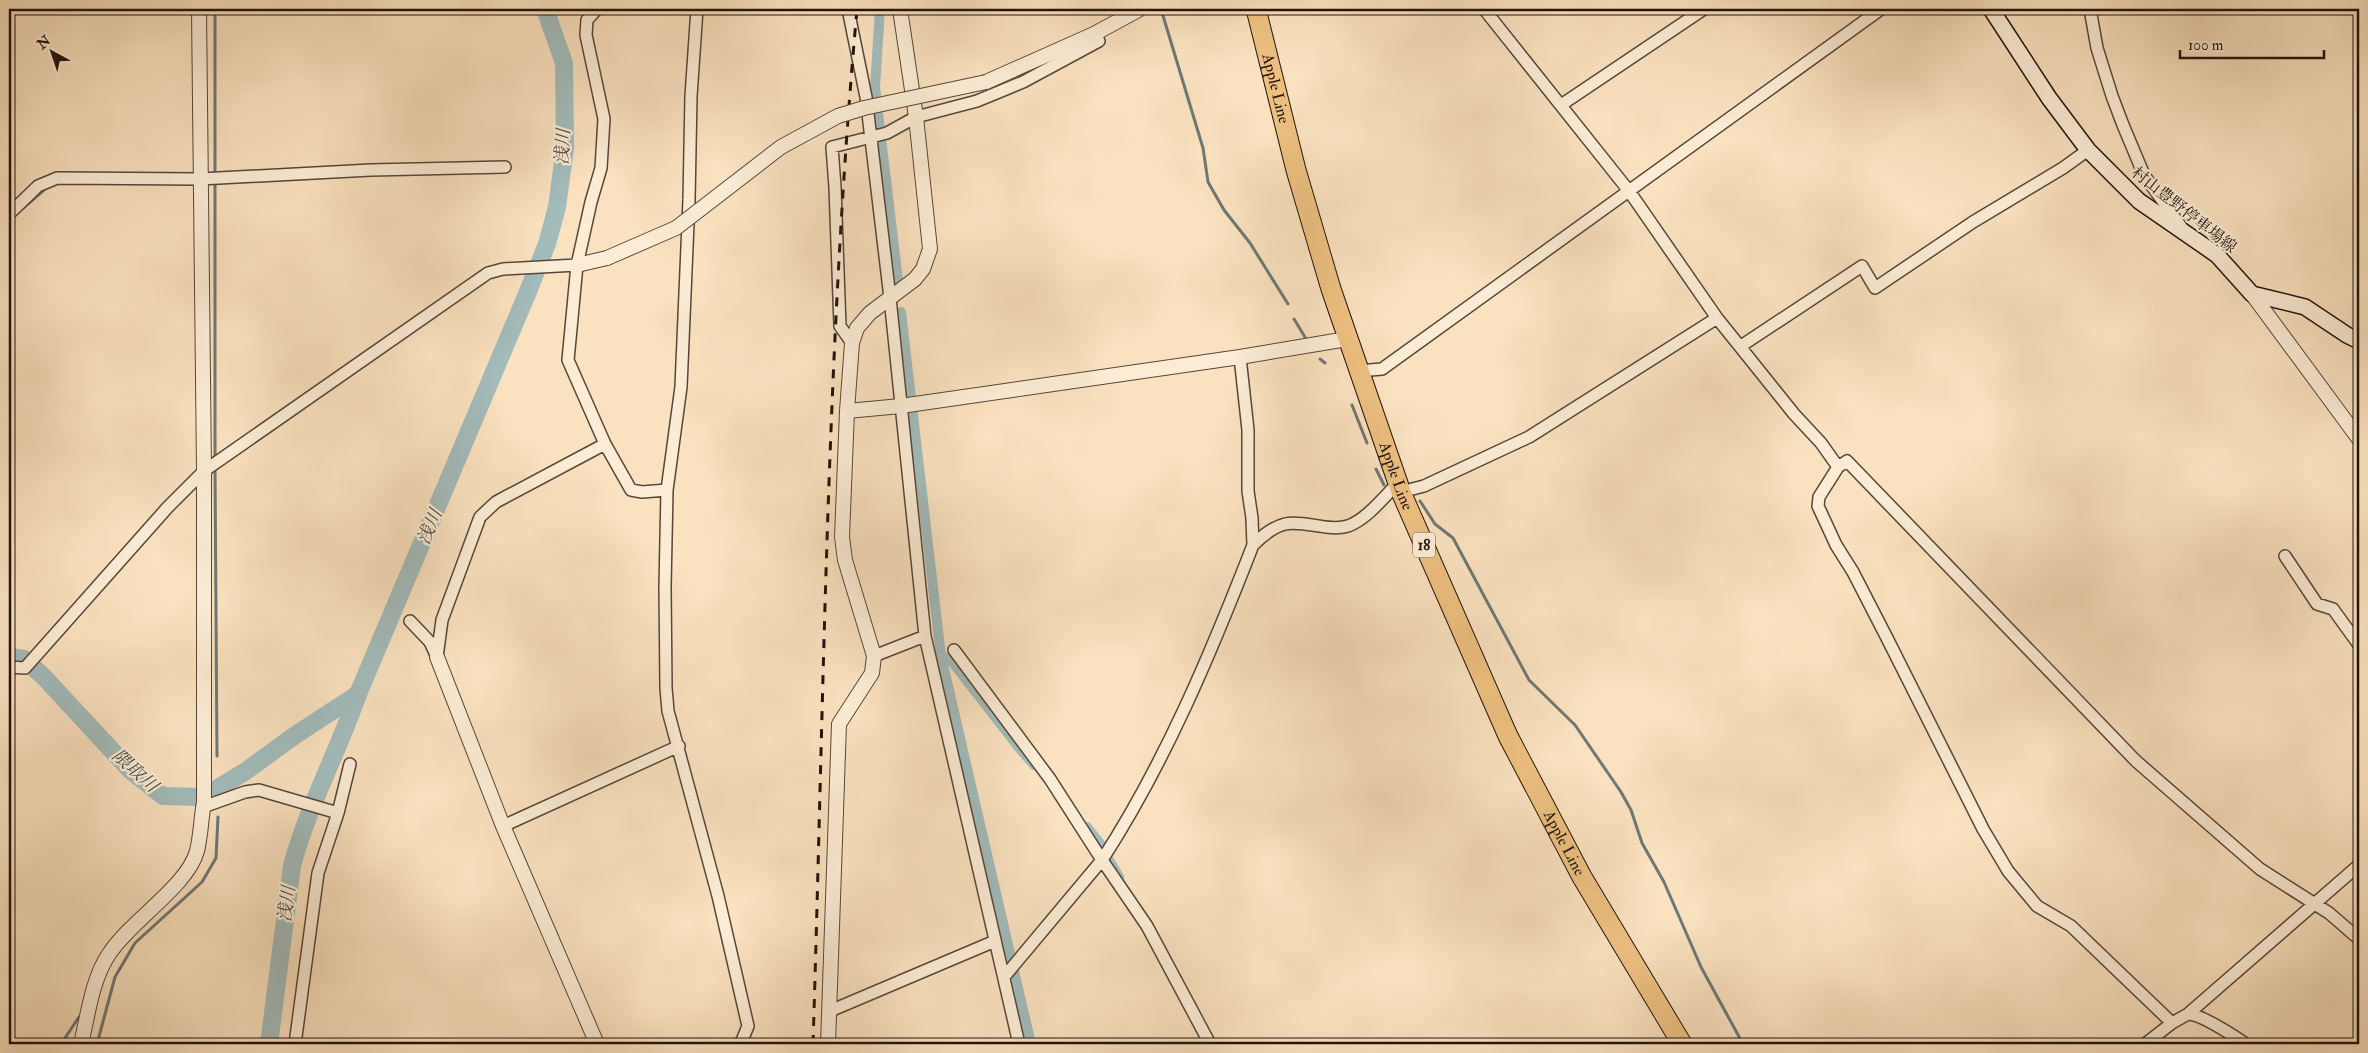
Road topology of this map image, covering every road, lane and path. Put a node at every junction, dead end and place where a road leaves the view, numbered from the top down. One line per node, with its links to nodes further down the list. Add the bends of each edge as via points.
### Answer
1 (199, 9): 19 (street)
2 (597, 9): 23 (street, via 587,20 586,35 604,119 601,168)
3 (697, 9): 40 (street, via 681,387)
4 (848, 9): 16 (street)
5 (900, 9): 15 (street)
6 (1140, 9): 13 (street)
7 (1256, 9): 27 (highway, Apple Line / 18, via 1296,170)
8 (1484, 9): 14 (street)
9 (1704, 9): 14 (street)
10 (1881, 9): 20 (street)
11 (1991, 9): 17 (main road, 村山豊野停車場線, via 2049,98)
12 (2090, 9): 22 (street, via 2097,48 2112,96 2141,168)
13 (1094, 34): 15 (street, via 1099,41 1024,82 976,101); 23 (street, bridge, via 986,82 838,116 781,146 676,228 607,258)
14 (1561, 105): 20 (street)
15 (916, 117): 16 (street); 25 (street, via 930,249 924,269)
16 (877, 134): 25 (street); 29 (street, via 832,147 840,326)
17 (2088, 150): 22 (main road, 村山豊野停車場線, via 2139,201); 30 (street, via 1875,288 1862,266)
18 (505, 167): 19 (street)
19 (200, 179): 21 (street, via 58,178 38,186); 38 (street)
20 (1630, 191): 26 (street); 32 (street, via 1382,369)
21 (9, 214)
22 (2186, 233): 24 (main road, 村山豊野停車場線, via 2218,255)
23 (578, 265): 36 (street, via 568,360); 38 (street, via 509,268 488,273)
24 (2252, 294): 28 (main road, via 2305,308); 35 (street)
25 (890, 298): 29 (street, via 857,328); 33 (street)
26 (1717, 318): 30 (street); 39 (street, via 1530,437 1424,486)
27 (1347, 339): 31 (street); 32 (highway, Apple Line / 18)
28 (2359, 341)
29 (852, 344): 34 (street)
30 (1741, 346): 37 (street)
31 (1240, 357): 33 (street); 41 (street, via 1248,430 1248,491)
32 (1358, 371): 39 (highway, Apple Line / 18)
33 (909, 405): 34 (street); 44 (street)
34 (846, 411): 47 (street, via 842,537 845,560)
35 (2359, 439)
36 (605, 444): 40 (street, via 630,490); 48 (street, via 496,502 480,517 442,620)
37 (1838, 467): 57 (street, via 1847,461 2136,761 2260,869); 63 (street, via 1820,497 1818,506 1823,519 2008,871 2037,906 2071,926)
38 (204, 471): 49 (street, via 167,508 25,668); 52 (street)
39 (1400, 488): 41 (street, via 1359,520 1346,526 1286,524 1264,535); 71 (highway, Apple Line / 18, via 1508,736 1582,877)
40 (667, 490): 50 (street, via 666,688 668,711)
41 (1253, 545): 55 (street, via 1221,628 1157,764)
42 (2285, 556): 45 (street, via 2316,604 2333,609)
43 (410, 621): 48 (street, via 430,642)
44 (925, 636): 47 (street); 59 (street)
45 (2359, 645)
46 (954, 650): 55 (street, via 1050,779)
47 (874, 656): 61 (street, via 872,672 839,724)
48 (437, 657): 54 (street)
49 (9, 667)
50 (679, 746): 54 (street); 67 (street, via 748,1026)
51 (350, 764): 53 (street)
52 (203, 804): 53 (street, via 259,790); 64 (street, via 197,852 183,877 125,932 108,955 98,978)
53 (336, 812): 65 (street, via 318,873)
54 (503, 826): 66 (street)
55 (1102, 860): 60 (street); 70 (street, via 1148,926)
56 (2359, 865): 57 (street)
57 (2315, 903): 58 (street); 62 (street)
58 (2359, 939)
59 (995, 941): 60 (street); 61 (street)
60 (1006, 974): 69 (street)
61 (830, 1011): 68 (street)
62 (2188, 1014): 63 (street); 73 (street)
63 (2172, 1023): 72 (street)
64 (81, 1044)
65 (294, 1044)
66 (597, 1044)
67 (737, 1044)
68 (828, 1044)
69 (1019, 1044)
70 (1210, 1044)
71 (1682, 1044)
72 (2145, 1044)
73 (2246, 1044)

